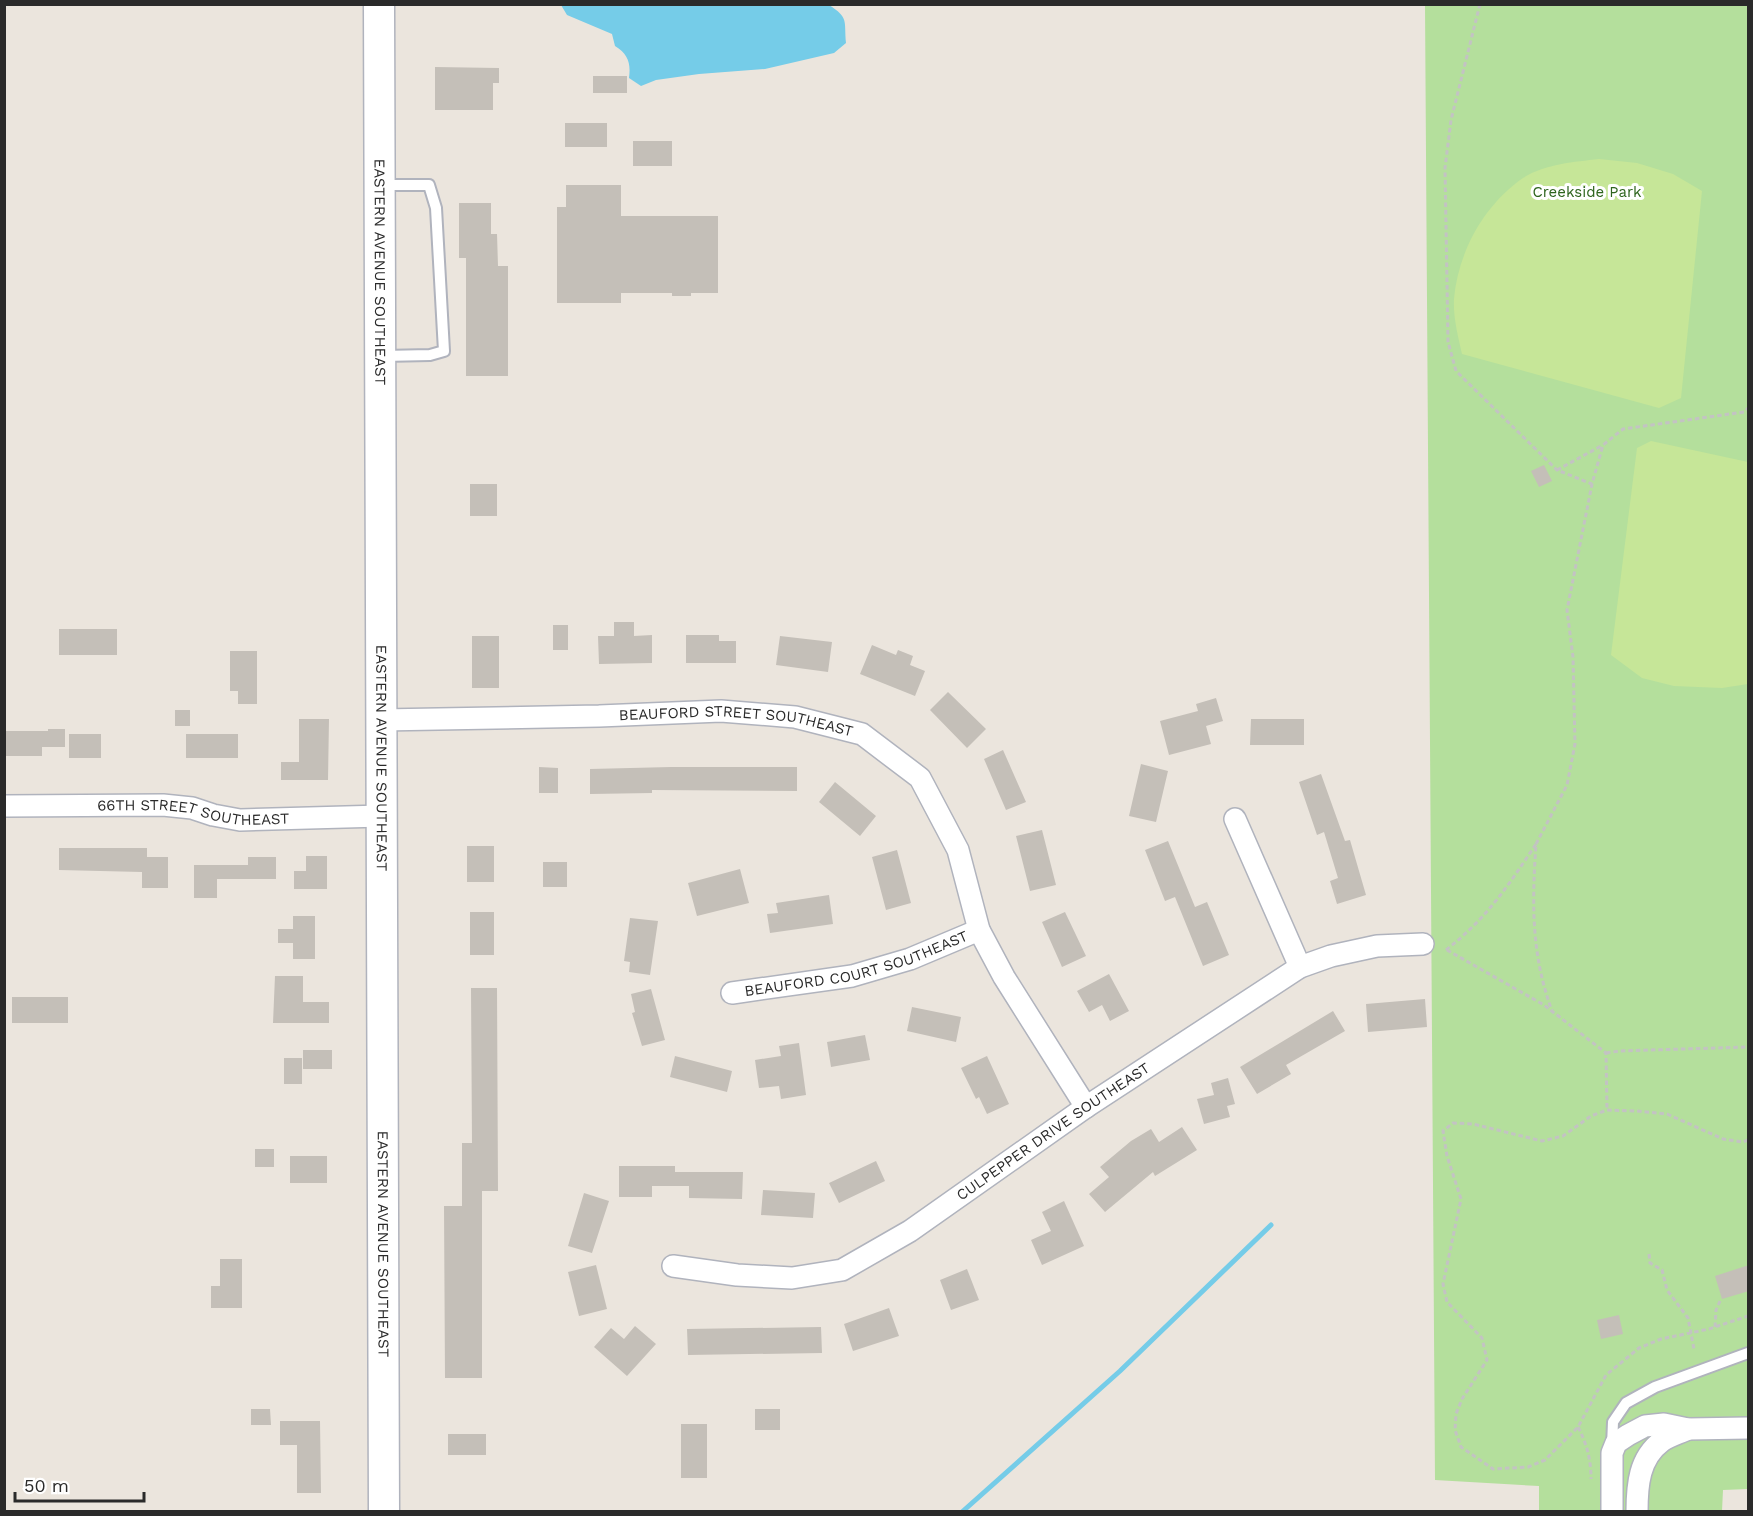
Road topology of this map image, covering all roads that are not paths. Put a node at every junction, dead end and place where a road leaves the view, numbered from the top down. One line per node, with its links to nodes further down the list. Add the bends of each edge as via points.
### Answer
1 (378, 4): 2 (street, EASTERN AVENUE SOUTHEAST)
2 (380, 185): 3 (street, EASTERN AVENUE SOUTHEAST); 3 (lane, via 429,185 436,208 444,351)
3 (380, 356): 4 (street, EASTERN AVENUE SOUTHEAST)
4 (381, 720): 6 (street, EASTERN AVENUE SOUTHEAST); 8 (street, BEAUFORD STREET SOUTHEAST, via 721,711 795,717 862,734 920,778 958,850)
5 (4, 806): 6 (street, 66TH STREET SOUTHEAST, via 163,805 240,820)
6 (382, 816): 18 (street, EASTERN AVENUE SOUTHEAST)
7 (1235, 819): 10 (street)
8 (979, 930): 11 (street, BEAUFORD COURT SOUTHEAST, via 910,959 852,976); 12 (street, BEAUFORD STREET SOUTHEAST)
9 (1423, 944): 10 (street, CULPEPPER DRIVE SOUTHEAST, via 1377,946)
10 (1300, 967): 12 (street, CULPEPPER DRIVE SOUTHEAST)
11 (732, 993)
12 (1086, 1107): 13 (street, CULPEPPER DRIVE SOUTHEAST, via 910,1231 842,1270 792,1278)
13 (673, 1266)
14 (1749, 1353): 17 (lane, via 1655,1387 1626,1403 1613,1422)
15 (1749, 1428): 16 (street)
16 (1688, 1429): 17 (street, via 1664,1424 1645,1426 1616,1443); 20 (street, via 1662,1441 1645,1459 1637,1484)
17 (1612, 1453): 19 (street)
18 (384, 1512)
19 (1612, 1512)
20 (1637, 1512)

